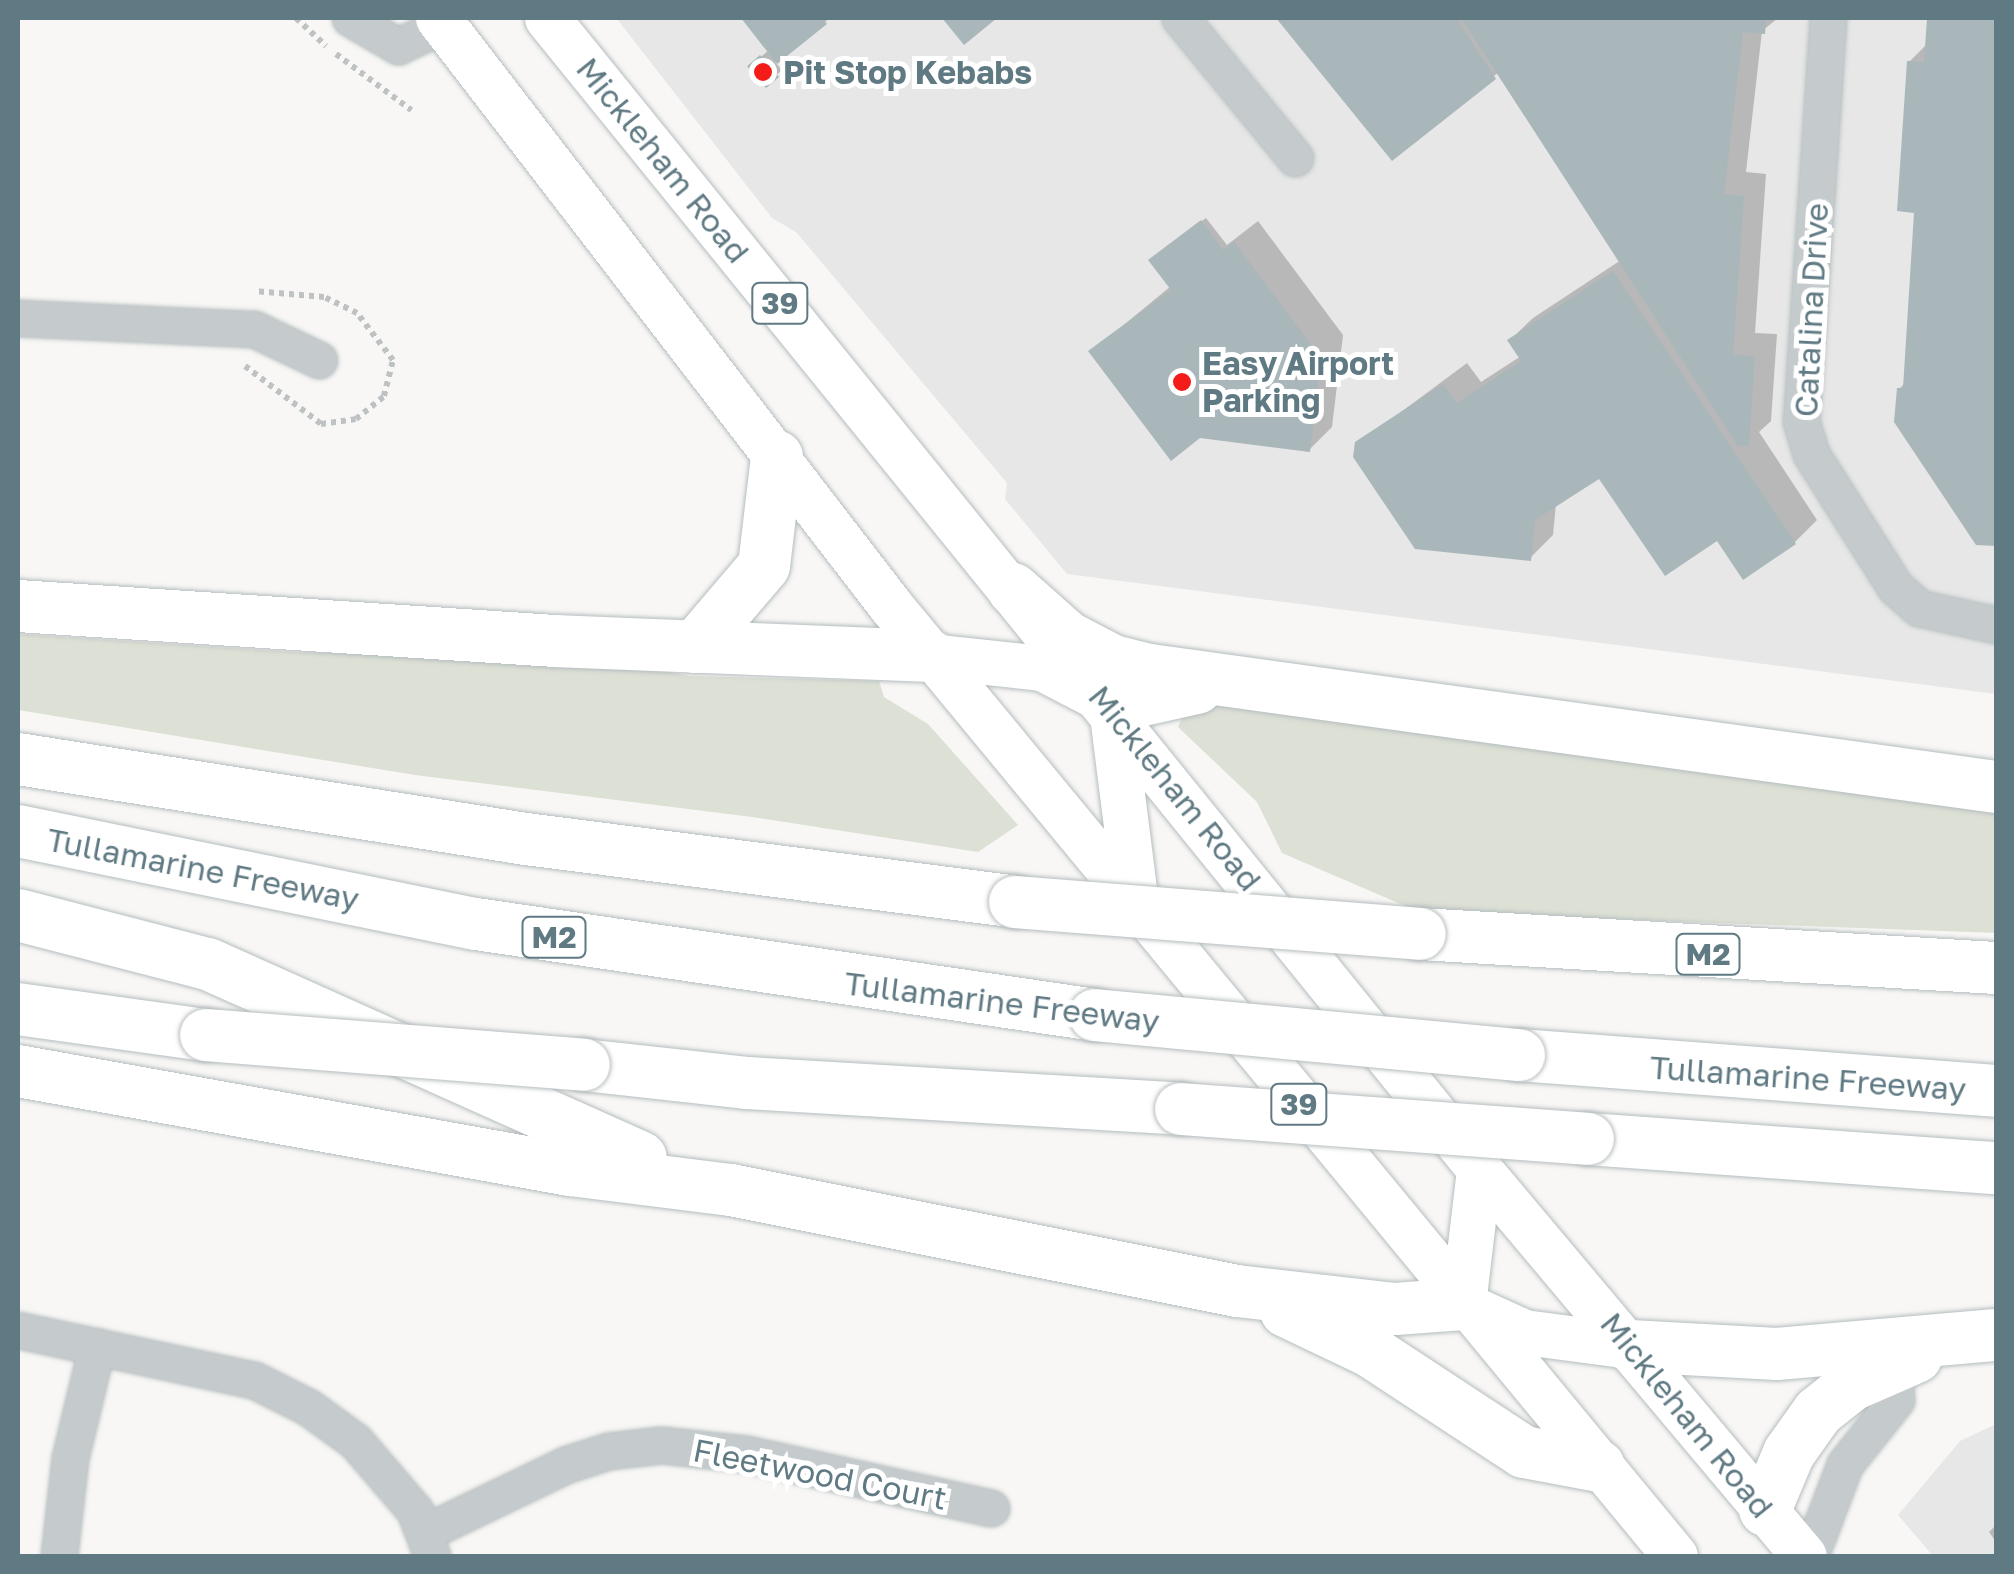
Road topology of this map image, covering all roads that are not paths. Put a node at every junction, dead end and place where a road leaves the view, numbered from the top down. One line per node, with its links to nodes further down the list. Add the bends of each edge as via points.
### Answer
1 (350, 18): 5 (street, via 398,46)
2 (547, 18): 10 (main road, Mickleham Road / 39)
3 (1180, 18): 6 (street)
4 (1828, 18): 12 (street, Catalina Drive, via 1801,421 1811,454 1895,587 1919,608)
5 (445, 20): 9 (main road, 39)
6 (1294, 158)
7 (18, 318): 8 (street, via 254,329)
8 (319, 360)
9 (777, 457): 13 (highway, via 764,566); 14 (main road, 39)
10 (1013, 589): 15 (highway, via 1067,637 1113,661); 16 (main road, Mickleham Road / 39)
11 (18, 606): 13 (highway)
12 (1996, 625)
13 (695, 647): 14 (highway)
14 (932, 656): 16 (main road, via 1042,668); 20 (main road, 39)
15 (1252, 683): 16 (highway); 18 (highway)
16 (1110, 706): 20 (main road); 26 (main road, Mickleham Road / 39)
17 (18, 759): 22 (highway, M2, bridge, via 526,840 1015,902)
18 (1996, 788)
19 (18, 831): 25 (highway, Tullamarine Freeway / M2, bridge, via 476,924 830,981 1095,1015 1519,1056)
20 (1136, 904): 30 (main road, 39)
21 (18, 915): 28 (highway, via 208,964 578,1135)
22 (1996, 968)
23 (18, 1009): 27 (highway, bridge, via 206,1034 748,1082)
24 (18, 1072): 28 (highway, via 570,1170)
25 (1996, 1091)
26 (1478, 1168): 30 (main road); 35 (main road, Mickleham Road / 39)
27 (1996, 1168)
28 (732, 1190): 29 (highway)
29 (1237, 1291): 30 (highway, via 1396,1309); 37 (highway, via 1370,1351 1524,1452)
30 (1463, 1304): 35 (main road, via 1524,1332); 37 (main road, 39)
31 (18, 1330): 34 (street)
32 (1996, 1336): 33 (highway)
33 (1942, 1340): 35 (highway, via 1777,1354); 36 (highway)
34 (97, 1346): 40 (street, via 254,1380 308,1407 355,1440); 41 (street, via 70,1458)
35 (1630, 1346): 39 (main road, Mickleham Road / 39)
36 (1894, 1366): 39 (highway, via 1852,1385 1806,1425); 43 (street, via 1896,1400 1845,1464)
37 (1598, 1466): 42 (main road, 39)
38 (991, 1508): 40 (street, Fleetwood Court, via 766,1458 662,1445 608,1450 565,1465)
39 (1765, 1510): 43 (main road, Mickleham Road / 39)
40 (429, 1544)
41 (59, 1556)
42 (1674, 1556)
43 (1807, 1556)

